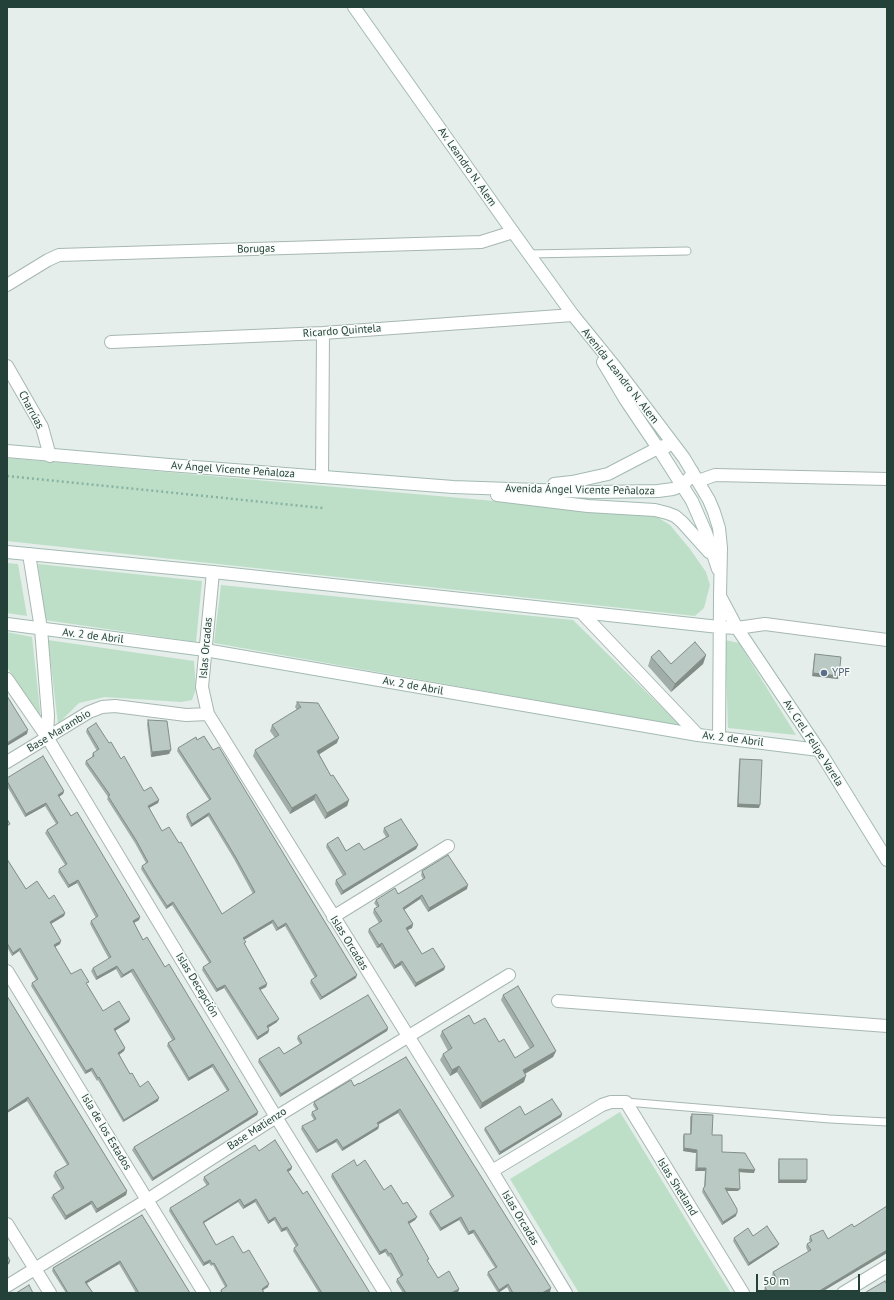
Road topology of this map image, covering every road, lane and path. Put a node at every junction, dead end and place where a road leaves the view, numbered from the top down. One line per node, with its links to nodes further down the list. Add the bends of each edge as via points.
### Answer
1 (354, 7): 2 (street, Av. Leandro N. Alem)
2 (513, 232): 4 (street, Av. Leandro N. Alem); 5 (street, Borugas, via 481,242 59,255)
3 (687, 251): 4 (lane)
4 (529, 254): 6 (street, Av. Leandro N. Alem)
5 (7, 285)
6 (573, 315): 7 (street, Av. Leandro N. Alem); 8 (street, Ricardo Quintela)
7 (580, 325): 11 (street, Avenida Leandro N. Alem); 14 (street, Avenida Leandro N. Alem, via 616,368)
8 (323, 333): 9 (street, Ricardo Quintela); 16 (street)
9 (111, 342)
10 (7, 366): 13 (street, Charrúas, via 42,427)
11 (658, 448): 14 (street, via 669,447); 18 (street, Avenida Leandro N. Alem); 19 (street, via 608,474 585,480 550,484 486,484)
12 (7, 451): 13 (street, Av Ángel Vicente Peñaloza)
13 (50, 456): 16 (street, Av Ángel Vicente Peñaloza)
14 (692, 472): 17 (street, via 715,475); 18 (street); 26 (street, Avenida Leandro N. Alem, via 714,512 719,528)
15 (7, 476): 21 (path)
16 (322, 477): 19 (street, Av Ángel Vicente Peñaloza)
17 (887, 479)
18 (683, 485): 20 (street, Avenida Ángel Vicente Peñaloza, via 673,489 633,492); 24 (street, Avenida Leandro N. Alem, via 700,518)
19 (459, 487): 20 (street, Avenida Ángel Vicente Peñaloza)
20 (482, 488): 24 (street, via 498,495 527,499 667,513 682,522)
21 (323, 508)
22 (7, 552): 23 (street)
23 (29, 554): 25 (street); 32 (street)
24 (714, 558): 26 (street, Avenida Leandro N. Alem)
25 (213, 572): 28 (street); 34 (street, Islas Orcadas)
26 (720, 575): 27 (street, Avenida Leandro N. Alem)
27 (720, 596): 30 (street); 31 (street, Avenida Leandro N. Alem)
28 (581, 612): 30 (street); 37 (street)
29 (7, 624): 32 (street, Av. 2 de Abril)
30 (719, 627): 31 (street); 39 (street)
31 (738, 628): 33 (street, via 765,624); 40 (street, Av. Crel. Felipe Varela)
32 (41, 629): 34 (street, Av. 2 de Abril); 38 (street, via 48,715)
33 (887, 640)
34 (205, 650): 36 (street, Islas Orcadas, via 202,687); 37 (street, Av. 2 de Abril)
35 (7, 679): 38 (street, Islas Decepción)
36 (208, 714): 38 (street, Base Marambio, via 186,715 115,706 102,707); 44 (street, Islas Orcadas)
37 (698, 735): 39 (street, Av. 2 de Abril)
38 (47, 737): 41 (street, Base Marambio); 51 (street, Islas Decepción)
39 (719, 737): 40 (street, Av. 2 de Abril)
40 (819, 750): 43 (street, Av. Crel. Felipe Varela)
41 (7, 762)
42 (448, 846): 44 (street)
43 (887, 860)
44 (333, 917): 49 (street, Islas Orcadas)
45 (7, 971): 54 (street, Isla de los Estados)
46 (509, 975): 49 (street, Base Matienzo)
47 (558, 1001): 48 (street)
48 (887, 1026)
49 (407, 1036): 51 (street, Base Matienzo); 53 (street, Islas Orcadas)
50 (626, 1102): 52 (lane); 53 (street, via 602,1105); 63 (street, Islas Shetland)
51 (276, 1117): 54 (street, Base Matienzo); 61 (street, Islas Decepción)
52 (887, 1122)
53 (492, 1171): 62 (street, Islas Orcadas)
54 (147, 1200): 57 (street, Base Matienzo); 60 (street, Isla de los Estados)
55 (7, 1224): 57 (street)
56 (887, 1266): 64 (street)
57 (35, 1269): 58 (street, Base Matienzo); 59 (street)
58 (7, 1286)
59 (50, 1293)
60 (204, 1293)
61 (385, 1293)
62 (566, 1293)
63 (742, 1293)
64 (843, 1293)

